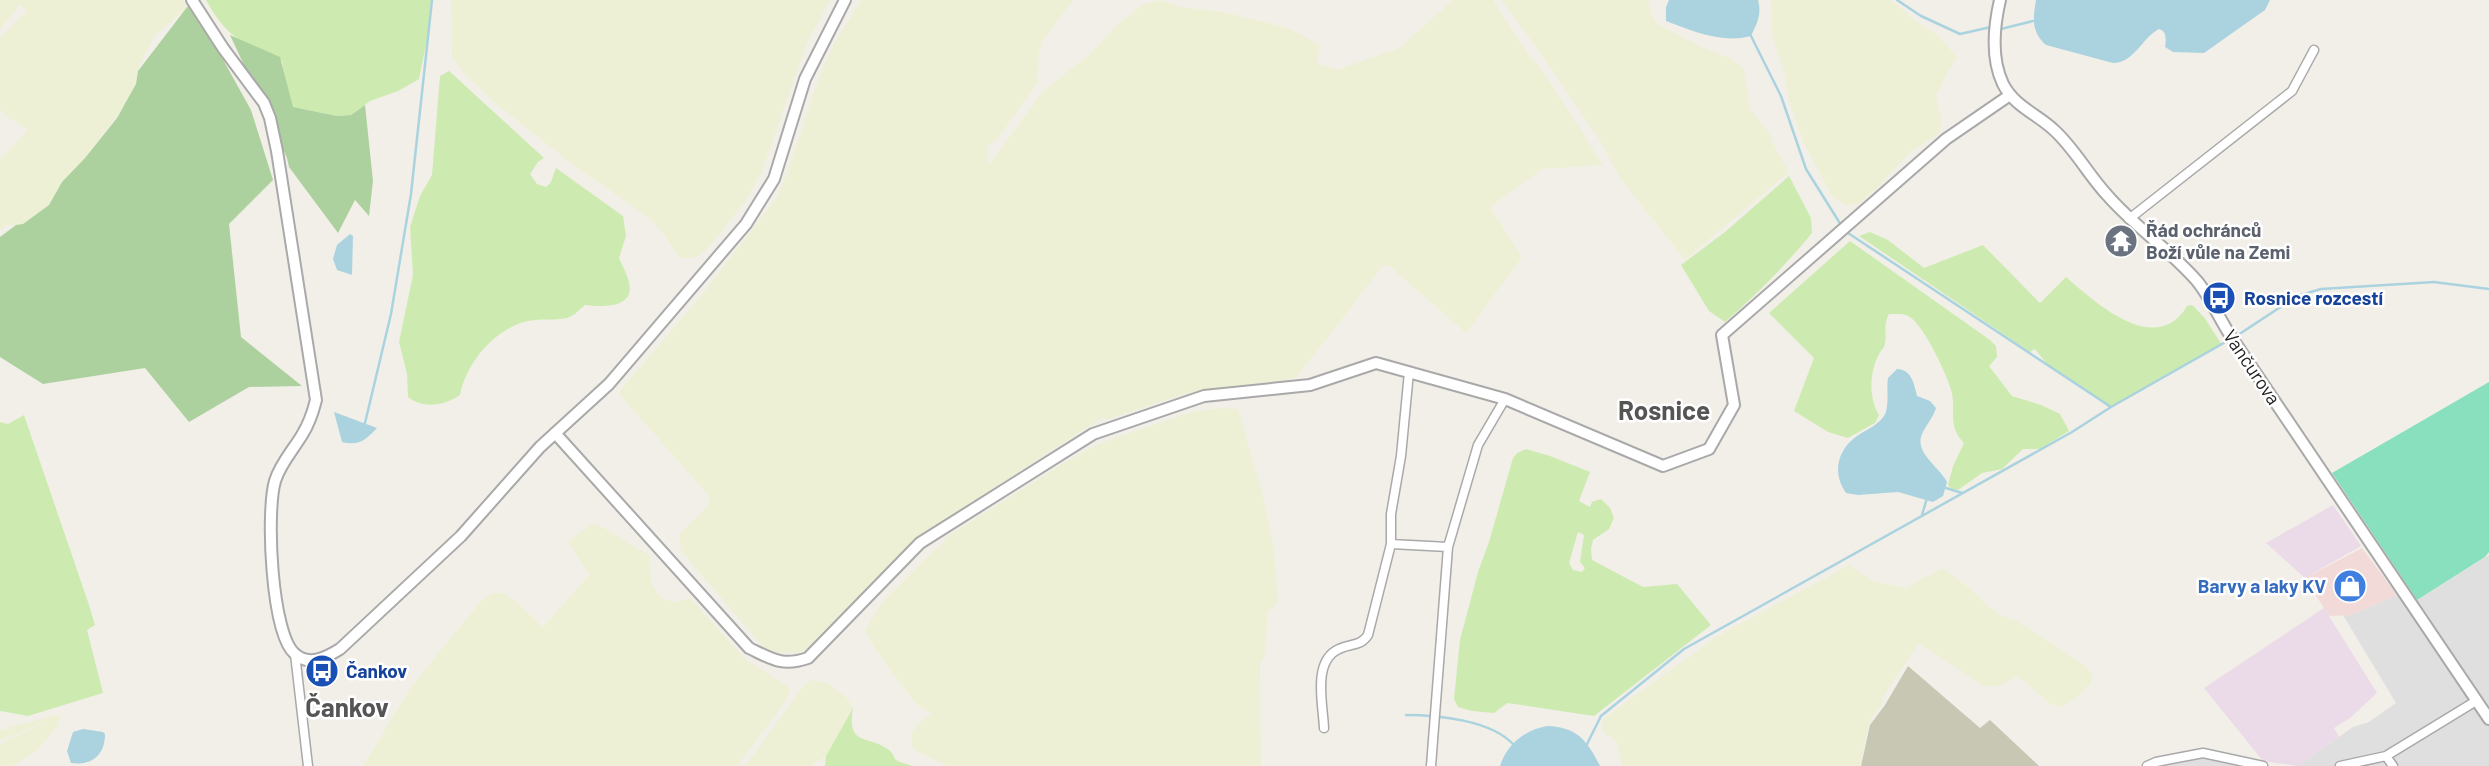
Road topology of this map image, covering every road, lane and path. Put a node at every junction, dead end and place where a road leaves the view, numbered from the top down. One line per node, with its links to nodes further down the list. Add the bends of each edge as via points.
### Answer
1 (191, 0): 12 (street, via 270,118 312,367 313,415 276,477 271,494 279,623)
2 (845, 0): 9 (street, via 805,79 774,179 747,224 625,367)
3 (2000, 0): 5 (street, via 1996,51 2000,76)
4 (2314, 50): 6 (street, via 2292,91)
5 (2010, 96): 6 (street, Vančurova, via 2054,130); 8 (street, via 1946,139 1723,335 1734,405 1709,449 1664,466)
6 (2129, 219): 13 (street, Vančurova, via 2201,286)
7 (1409, 372): 8 (street); 9 (street, via 1376,363 1310,384 1205,396 1093,434 920,543 808,657 793,663 749,648); 10 (street)
8 (1505, 399): 11 (street, via 1478,445)
9 (555, 433): 12 (street, via 461,536 340,649 313,661)
10 (1391, 544): 11 (street); 15 (street, via 1368,635 1360,644 1339,649 1326,659 1322,675)
11 (1448, 547): 19 (street)
12 (295, 654): 18 (street)
13 (2476, 701): 14 (street, Vančurova); 16 (street)
14 (2489, 719)
15 (1324, 728)
16 (2386, 757): 22 (street); 23 (street)
17 (2244, 765): 20 (street, via 2203,753); 21 (street)
18 (308, 766)
19 (1431, 766)
20 (2147, 766)
21 (2263, 766)
22 (2340, 766)
23 (2393, 766)

